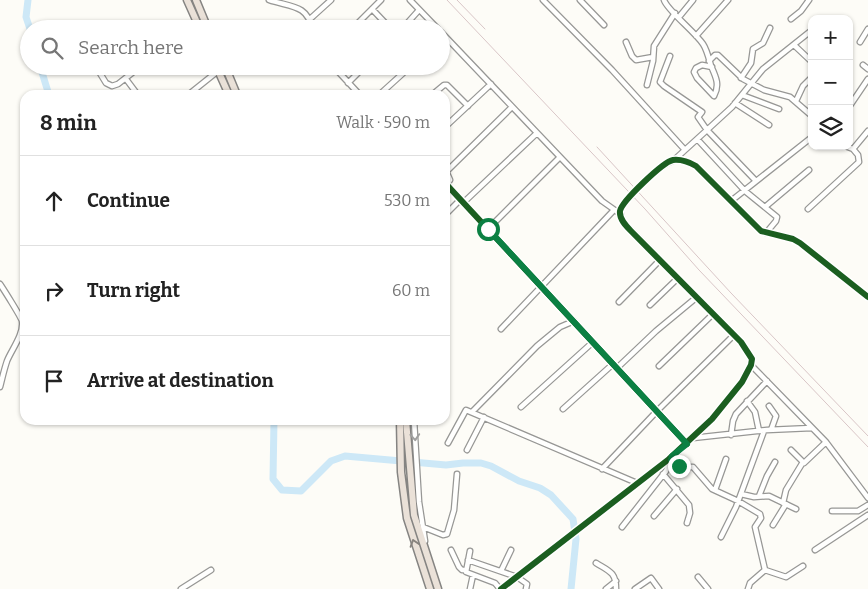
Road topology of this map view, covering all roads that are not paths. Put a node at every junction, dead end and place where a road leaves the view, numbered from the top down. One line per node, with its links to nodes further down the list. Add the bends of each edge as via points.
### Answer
1 (187, 0): 20 (highway)
2 (196, 0): 21 (highway)
3 (271, 0): 14 (street)
4 (289, 0): 14 (street)
5 (331, 0): 18 (street)
6 (381, 0): 15 (street)
7 (410, 0): 16 (street)
8 (543, 0): 81 (street)
9 (580, 0): 26 (street)
10 (664, 0): 17 (street)
11 (694, 0): 17 (street)
12 (728, 0): 30 (street)
13 (809, 0): 19 (street)
14 (284, 5): 18 (street, via 303,10)
15 (372, 9): 22 (street); 23 (street)
16 (419, 10): 24 (street); 25 (street)
17 (677, 15): 30 (street); 36 (street, via 654,46)
18 (310, 19)
19 (791, 19)
20 (196, 20)
21 (204, 20)
22 (361, 20)
23 (382, 20)
24 (410, 20)
25 (429, 20)
26 (604, 25)
27 (770, 28): 50 (street, via 763,43 753,49 751,63)
28 (868, 29): 33 (street)
29 (808, 33): 34 (street)
30 (696, 36): 38 (street, via 703,44)
31 (450, 42): 56 (street)
32 (626, 42): 36 (street, via 636,60)
33 (860, 42)
34 (794, 45): 37 (street); 55 (street, via 770,63)
35 (670, 56): 75 (street, via 660,82 702,112 698,120)
36 (653, 57): 57 (street)
37 (810, 60)
38 (709, 61): 40 (street); 50 (street, via 718,55)
39 (863, 65): 41 (street)
40 (712, 67): 40 (street, via 718,85 714,96 694,72 699,66)
41 (868, 69)
42 (101, 75): 51 (street, via 112,86)
43 (131, 75): 51 (street)
44 (209, 75): 59 (street)
45 (220, 75): 60 (highway)
46 (228, 75): 61 (highway)
47 (341, 75): 54 (street)
48 (356, 75): 54 (street)
49 (401, 75): 63 (street)
50 (741, 78): 55 (street)
51 (126, 79): 58 (street)
52 (868, 79): 66 (street)
53 (808, 82): 67 (street)
54 (348, 83): 62 (street)
55 (752, 83): 65 (street); 67 (street)
56 (490, 84): 69 (street); 70 (street)
57 (647, 85)
58 (134, 90)
59 (193, 90)
60 (226, 90)
61 (236, 90)
62 (355, 90)
63 (385, 90)
64 (438, 90): 69 (street, via 447,84)
65 (742, 95): 68 (street); 71 (street)
66 (853, 98)
67 (796, 101): 72 (street)
68 (735, 104): 74 (street); 75 (street)
69 (468, 106): 73 (street)
70 (512, 107): 77 (street); 84 (street)
71 (780, 109)
72 (808, 112)
73 (450, 122)
74 (769, 125)
75 (707, 130): 78 (street); 87 (street)
76 (868, 132): 80 (street)
77 (537, 133): 82 (street); 91 (street)
78 (698, 140): 81 (street); 89 (street)
79 (808, 140): 87 (street)
80 (853, 149): 94 (street, via 860,162)
81 (685, 150): 83 (street)
82 (559, 158): 95 (street); 98 (street)
83 (674, 160): 86 (street); 92 (street, via 696,166)
84 (450, 166)
85 (809, 170): 93 (street)
86 (649, 177)
87 (756, 182): 89 (street)
88 (450, 190): 91 (street)
89 (745, 191): 92 (street); 93 (street)
90 (631, 196): 97 (street)
91 (462, 202): 96 (street); 98 (street)
92 (731, 202): 99 (street)
93 (765, 207): 99 (street, via 778,219)
94 (808, 209)
95 (614, 210): 97 (street); 103 (street)
96 (450, 211)
97 (619, 213): 100 (street, via 631,231)
98 (488, 229): 103 (street)
99 (766, 232): 105 (street, via 800,243)
100 (660, 260): 101 (street); 106 (street)
101 (678, 278): 104 (street); 107 (street)
102 (0, 284): 109 (street)
103 (542, 287): 110 (street); 111 (street)
104 (697, 297): 108 (street); 118 (street)
105 (868, 297)
106 (619, 302)
107 (650, 305)
108 (713, 314): 113 (street); 117 (street)
109 (20, 317)
110 (574, 321): 114 (street); 126 (street, via 560,326 537,346)
111 (501, 329)
112 (20, 331): 120 (street)
113 (734, 336): 116 (street, via 748,350); 125 (street)
114 (593, 342): 115 (street); 123 (street)
115 (613, 364): 118 (street); 124 (street)
116 (751, 365): 119 (street); 135 (street, via 748,375)
117 (659, 366)
118 (617, 368): 125 (street)
119 (767, 381): 121 (street); 131 (street)
120 (0, 387)
121 (747, 401): 133 (street, via 755,412); 134 (street, via 734,418)
122 (769, 406): 132 (street, via 776,416)
123 (521, 407)
124 (563, 409)
125 (657, 411): 138 (street); 145 (street)
126 (472, 412): 127 (street); 137 (street, via 466,410)
127 (484, 418): 139 (street); 145 (street)
128 (400, 425): 184 (highway, one-way to 128, via 407,518 401,472)
129 (406, 425): 146 (highway)
130 (414, 425): 146 (street, one-way to 146, via 417,454)
131 (812, 428): 132 (street); 136 (street)
132 (770, 430): 133 (street)
133 (761, 431): 134 (street); 152 (street)
134 (731, 434): 135 (street)
135 (693, 438): 138 (street)
136 (826, 442): 144 (street, via 808,461); 154 (street)
137 (448, 443)
138 (687, 444): 141 (street)
139 (467, 450)
140 (791, 450): 144 (street)
141 (672, 458): 148 (street); 149 (street); 151 (street, via 682,467 693,467)
142 (726, 459): 151 (street)
143 (775, 462): 153 (street)
144 (803, 462): 156 (street, via 786,490)
145 (602, 469): 149 (street)
146 (414, 472): 164 (street); 171 (highway, via 414,515)
147 (457, 474): 164 (street, via 455,505 447,534)
148 (664, 474): 150 (street); 165 (street)
149 (637, 483): 180 (street)
150 (677, 489): 161 (street); 162 (street, via 689,505)
151 (715, 490): 155 (street)
152 (741, 494): 153 (street); 155 (street)
153 (759, 496): 156 (street, via 769,496)
154 (868, 498)
155 (738, 501): 166 (street); 177 (street, via 761,516 756,527)
156 (784, 503): 158 (street); 163 (street)
157 (868, 505): 159 (street, via 858,511)
158 (796, 509)
159 (832, 511)
160 (868, 515): 169 (street)
161 (654, 516)
162 (687, 523)
163 (773, 525)
164 (423, 527): 171 (street)
165 (622, 527)
166 (721, 537)
167 (451, 550): 176 (street, via 458,567)
168 (511, 550): 178 (street)
169 (815, 550)
170 (470, 551): 172 (street)
171 (428, 560): 185 (highway)
172 (468, 560): 176 (street); 178 (street)
173 (596, 563): 182 (street, via 614,574)
174 (803, 566): 177 (street, via 788,577)
175 (211, 570): 183 (street)
176 (466, 570): 179 (street)
177 (765, 570): 194 (street, via 750,582)
178 (501, 571): 180 (street)
179 (473, 575): 186 (street); 187 (street, via 495,583)
180 (517, 577): 187 (street); 188 (street, via 527,584)
181 (698, 577): 193 (street)
182 (616, 581): 189 (street); 190 (street)
183 (181, 589)
184 (430, 589)
185 (438, 589)
186 (470, 589)
187 (501, 589)
188 (526, 589)
189 (606, 589)
190 (616, 589)
191 (635, 589): 192 (street, via 651,578)
192 (658, 589)
193 (708, 589)
194 (748, 589)

